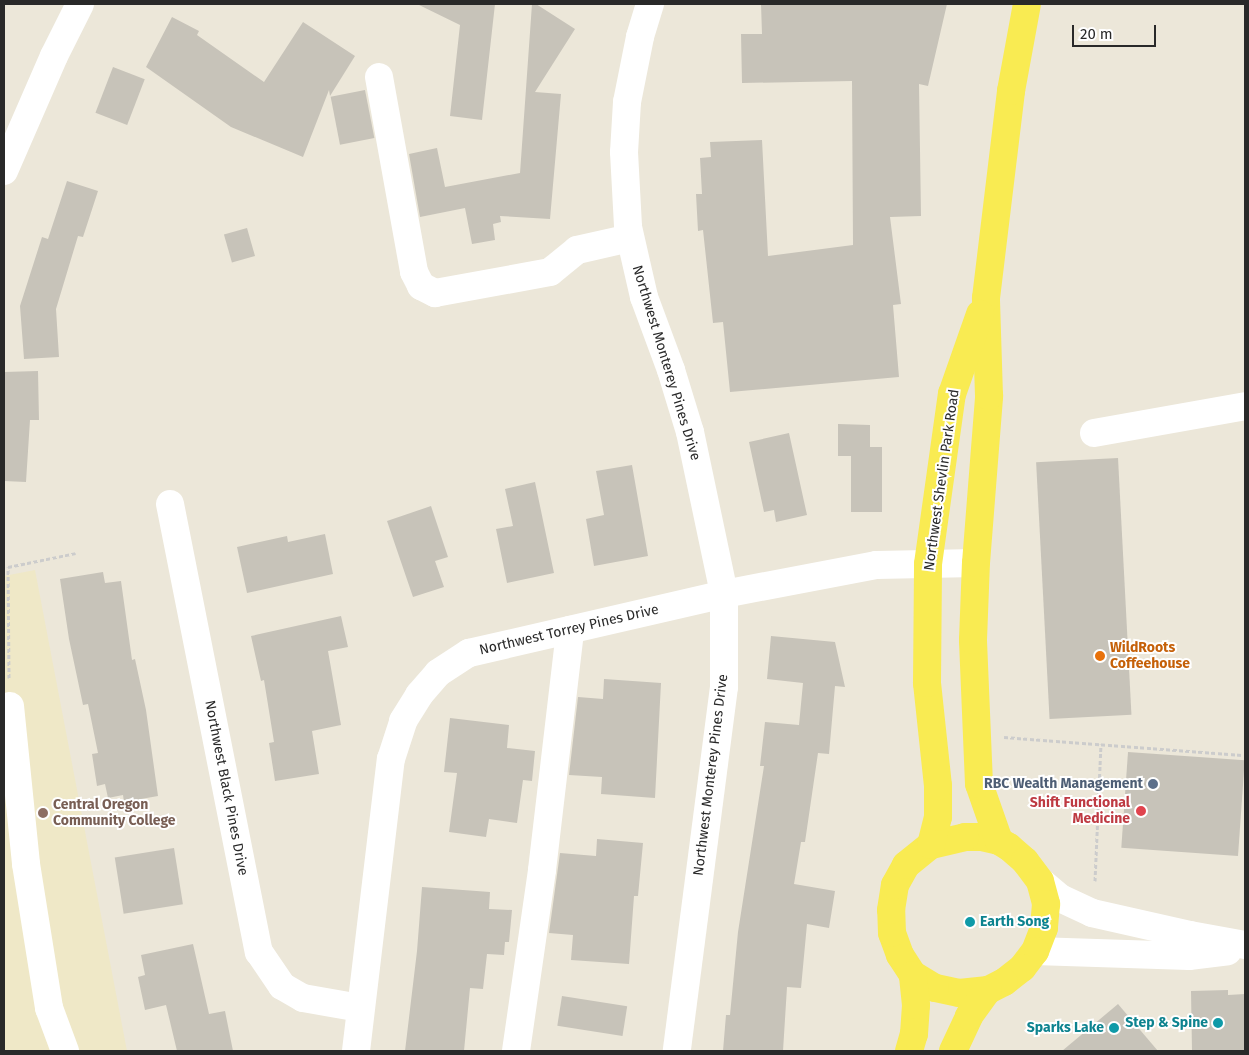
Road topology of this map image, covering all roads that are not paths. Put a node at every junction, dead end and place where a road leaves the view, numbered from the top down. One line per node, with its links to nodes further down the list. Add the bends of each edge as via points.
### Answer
1 (80, 4): 6 (street)
2 (650, 4): 7 (street, Northwest Monterey Pines Drive, via 640,37 628,102 624,152)
3 (1027, 4): 8 (main road, Northwest Shevlin Park Road, via 1011,91)
4 (379, 76): 7 (street, via 414,272 420,286 435,293 550,272 577,250)
5 (4, 128): 6 (street)
6 (6, 164)
7 (630, 238): 14 (street, Northwest Monterey Pines Drive, via 644,297 690,432)
8 (986, 298): 12 (main road, Northwest Shevlin Park Road, via 989,396); 13 (main road, Northwest Shevlin Park Road, via 952,394)
9 (1245, 406): 10 (street)
10 (1094, 433)
11 (170, 504): 24 (street, Northwest Black Pines Drive, via 259,952 282,986 303,998)
12 (976, 563): 13 (street, Northwest Torrey Pines Drive); 17 (main road, Northwest Shevlin Park Road, via 974,696 979,784)
13 (928, 564): 14 (street, Northwest Torrey Pines Drive, via 876,565); 18 (main road, Northwest Shevlin Park Road, via 927,683 938,786 938,817)
14 (724, 594): 15 (street, Northwest Torrey Pines Drive); 28 (street, Northwest Monterey Pines Drive, via 724,687)
15 (570, 630): 24 (street, Northwest Torrey Pines Drive, via 469,653 438,673 418,695 403,721 391,760); 27 (street)
16 (10, 706): 25 (street, via 26,864 48,1008)
17 (999, 841): 18 (main road, via 965,837); 19 (main road, via 1025,861)
18 (931, 845): 22 (main road, via 906,865 895,885 891,910 892,933)
19 (1040, 881): 20 (street, via 1060,898 1092,914); 21 (main road, via 1046,904 1044,928)
20 (1245, 947): 21 (street, via 1189,956)
21 (1035, 951): 23 (main road, via 1022,968)
22 (913, 975): 23 (main road, via 935,988 959,992); 29 (main road, via 916,1005)
23 (988, 990): 30 (main road, via 969,1016)
24 (360, 1008): 26 (street, Northwest Torrey Pines Drive)
25 (65, 1051)
26 (356, 1051)
27 (516, 1051)
28 (677, 1051)
29 (909, 1051)
30 (953, 1051)

